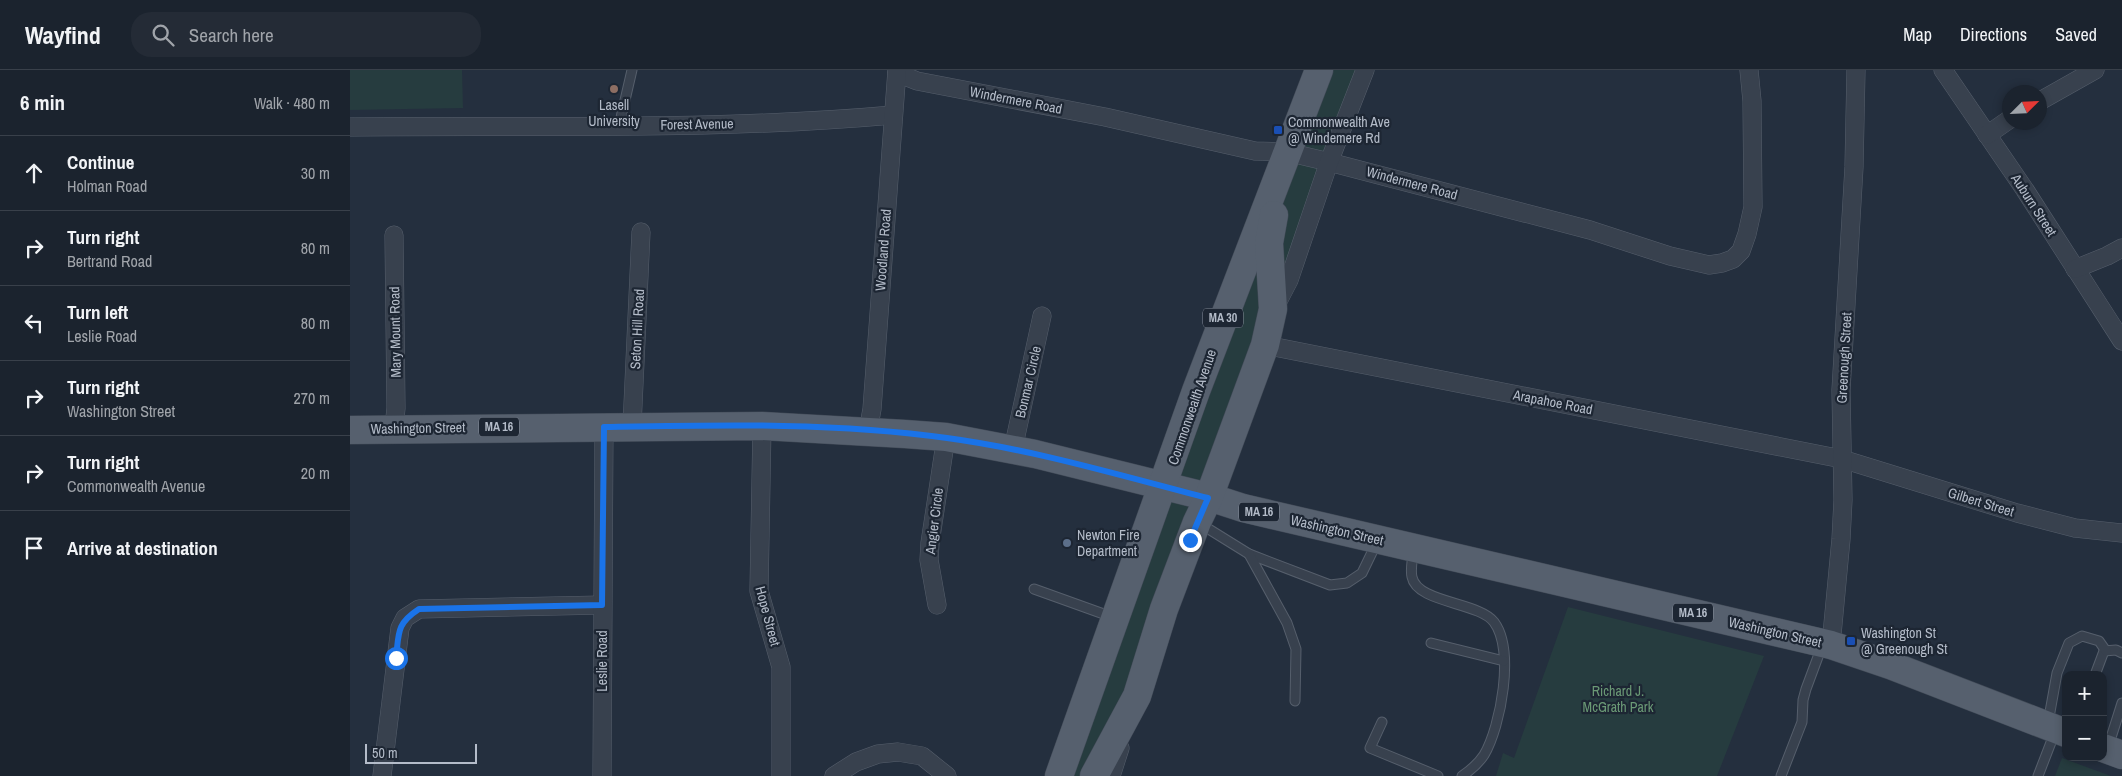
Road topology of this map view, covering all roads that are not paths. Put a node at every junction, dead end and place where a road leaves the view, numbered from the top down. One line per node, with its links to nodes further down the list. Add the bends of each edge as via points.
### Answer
1 (632, 70): 12 (lane)
2 (1319, 70): 15 (main road, Commonwealth Avenue / MA 30)
3 (1365, 70): 16 (street, Commonwealth Avenue)
4 (1749, 70): 16 (street, Windermere Road, via 1753,207 1740,251 1733,259 1709,266 1590,230)
5 (1856, 70): 33 (street, Greenough Street, via 1854,167 1841,390)
6 (1943, 70): 14 (street, Auburn Street)
7 (2095, 70): 9 (street)
8 (897, 71): 10 (street, Woodland Road); 15 (street, Windermere Road, via 917,81 1105,117 1255,151)
9 (2047, 97)
10 (893, 115): 12 (street, Forest Avenue, via 827,121); 30 (street, Woodland Road)
11 (2002, 125): 14 (street)
12 (618, 126): 13 (street, Forest Avenue)
13 (350, 127)
14 (1987, 135): 20 (street, Auburn Street)
15 (1287, 152): 16 (street, Windermere Road); 21 (main road, Commonwealth Avenue / MA 30, via 1269,243); 34 (main road, Commonwealth Avenue / MA 30, via 1202,375)
16 (1329, 162): 21 (street, Commonwealth Avenue, via 1289,280)
17 (641, 232): 25 (street, Seton Hill Road)
18 (394, 235): 28 (street, Mary Mount Road)
19 (2122, 248): 20 (street)
20 (2075, 269): 23 (street, Auburn Street)
21 (1273, 309): 24 (main road, Commonwealth Avenue / MA 30)
22 (1042, 316): 32 (street, Bonmar Circle)
23 (2122, 341)
24 (1265, 345): 33 (street, Arapahoe Road); 35 (main road, Commonwealth Avenue / MA 30)
25 (632, 426): 26 (main road, Washington Street / MA 16); 27 (main road, Washington Street / MA 16)
26 (762, 426): 30 (main road, Washington Street / MA 16); 59 (street, Hope Street, via 759,591 781,667)
27 (604, 427): 28 (main road, Washington Street / MA 16); 42 (street, Leslie Road)
28 (394, 428): 29 (main road, Washington Street / MA 16)
29 (350, 430)
30 (868, 431): 31 (main road, Washington Street / MA 16)
31 (946, 438): 32 (main road, Washington Street / MA 16); 43 (street, Angier Circle, via 929,560)
32 (1013, 449): 34 (main road, Washington Street / MA 16)
33 (1842, 459): 37 (street, Gilbert Street, via 2017,513 2075,528); 46 (street, Greenough Street, via 1841,539)
34 (1164, 486): 35 (main road, Washington Street / MA 16); 44 (main road, Commonwealth Avenue / MA 30)
35 (1208, 498): 36 (main road, Commonwealth Avenue / MA 30); 38 (main road, Washington Street / MA 16)
36 (1197, 522): 40 (lane); 51 (main road, Commonwealth Avenue / MA 30, via 1164,609)
37 (2122, 534)
38 (1378, 540): 39 (main road, Washington Street / MA 16); 40 (lane, via 1362,573 1348,582 1330,585)
39 (1413, 548): 46 (main road, Washington Street / MA 16); 49 (lane, via 1412,579 1419,588 1482,612 1493,620)
40 (1249, 554): 52 (lane, via 1287,623 1296,650)
41 (1034, 589): 44 (lane)
42 (602, 605): 57 (street, via 419,609 405,618 400,628); 58 (street, Leslie Road)
43 (937, 605)
44 (1117, 619): 62 (main road, Commonwealth Avenue / MA 30)
45 (1431, 643): 49 (lane)
46 (1827, 644): 55 (main road, Washington Street / MA 16); 67 (lane, via 1806,689 1802,722)
47 (2106, 651): 48 (lane); 50 (lane); 55 (lane, via 2099,641 2082,636 2069,643 2057,673)
48 (2122, 653)
49 (1504, 661): 66 (lane, via 1504,688 1491,740 1484,755)
50 (2097, 671)
51 (1137, 696): 63 (main road, Commonwealth Avenue / MA 30); 64 (street, Commonwealth Avenue)
52 (1295, 701)
53 (2122, 703): 56 (lane)
54 (1382, 722): 65 (lane, via 1370,748)
55 (2056, 730): 68 (lane)
56 (2111, 751)
57 (382, 776)
58 (602, 776)
59 (781, 776)
60 (834, 776): 61 (street, via 856,762 878,754 898,752 922,756)
61 (947, 776)
62 (1059, 776)
63 (1094, 776)
64 (1111, 776)
65 (1438, 776)
66 (1462, 776)
67 (1781, 776)
68 (2038, 776)

